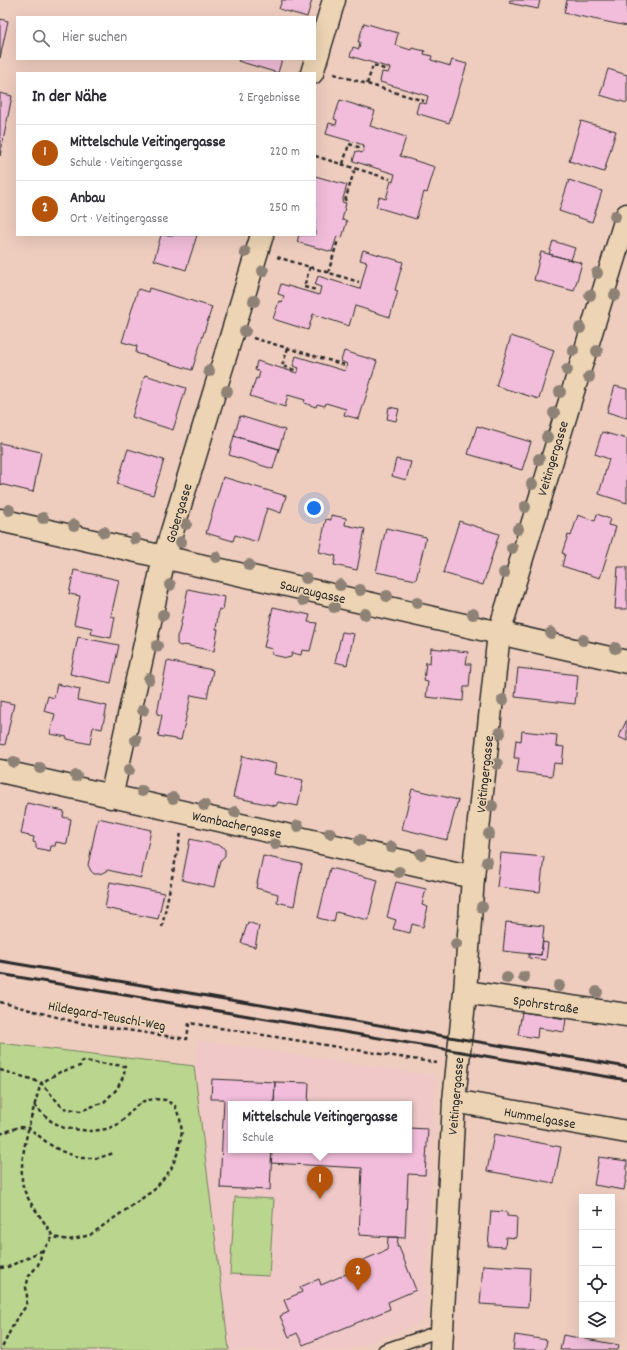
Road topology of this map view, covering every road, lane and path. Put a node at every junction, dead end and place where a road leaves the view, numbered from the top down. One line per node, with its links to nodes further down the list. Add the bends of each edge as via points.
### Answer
1 (334, 0): 3 (street)
2 (387, 70): 4 (path, via 373,65)
3 (320, 73): 4 (path)
4 (367, 84): 5 (path)
5 (424, 101)
6 (361, 148): 8 (path, via 349,144)
7 (316, 156): 8 (path)
8 (343, 164): 9 (path)
9 (355, 168): 10 (path); 11 (path)
10 (390, 178)
11 (345, 201)
12 (627, 215): 26 (street, Veitingergasse)
13 (262, 236): 25 (street, Gobergasse)
14 (338, 240): 17 (path)
15 (273, 256): 16 (path)
16 (310, 267): 17 (path); 19 (path, via 304,287)
17 (328, 273): 18 (path)
18 (359, 282)
19 (317, 290)
20 (250, 336): 21 (path)
21 (288, 348): 22 (path); 23 (path, via 282,366)
22 (344, 365)
23 (295, 370)
24 (0, 520): 25 (street, Sauraugasse)
25 (164, 558): 26 (street, Sauraugasse); 29 (street, Gobergasse)
26 (499, 632): 27 (street, Sauraugasse); 31 (street, Veitingergasse)
27 (627, 662)
28 (0, 771): 29 (street, Wambachergasse)
29 (111, 797): 30 (street, Wambachergasse)
30 (185, 813): 31 (street, Wambachergasse); 32 (path)
31 (473, 877): 33 (street, Veitingergasse)
32 (162, 927)
33 (465, 992): 35 (street, Spohrstraße); 36 (street, Veitingergasse)
34 (0, 1002): 36 (path, Hildegard-Teuschl-Weg, via 78,1023 187,1039 188,1023)
35 (627, 1015)
36 (457, 1067): 39 (street, Veitingergasse)
37 (0, 1070): 38 (path)
38 (41, 1083): 38 (path, via 62,1108 80,1111 104,1102 117,1089 124,1075 125,1066 82,1061 80,1066 60,1072); 40 (path)
39 (454, 1101): 42 (street, Hummelgasse); 48 (street, Veitingergasse)
40 (34, 1105): 41 (path); 45 (path, via 64,1128 91,1131 119,1124 144,1101 166,1100 175,1106 182,1132 171,1169 154,1190 90,1235 69,1240)
41 (29, 1128): 43 (path, via 19,1127); 44 (path, via 61,1152 80,1158 98,1158); 45 (path, via 22,1156 21,1176 24,1190)
42 (627, 1132)
43 (0, 1134)
44 (114, 1153)
45 (52, 1237): 46 (path)
46 (43, 1250): 47 (path, via 8,1267); 49 (path, via 26,1287 26,1306 15,1321)
47 (0, 1268)
48 (442, 1340): 50 (lane)
49 (1, 1350)
50 (384, 1350)

